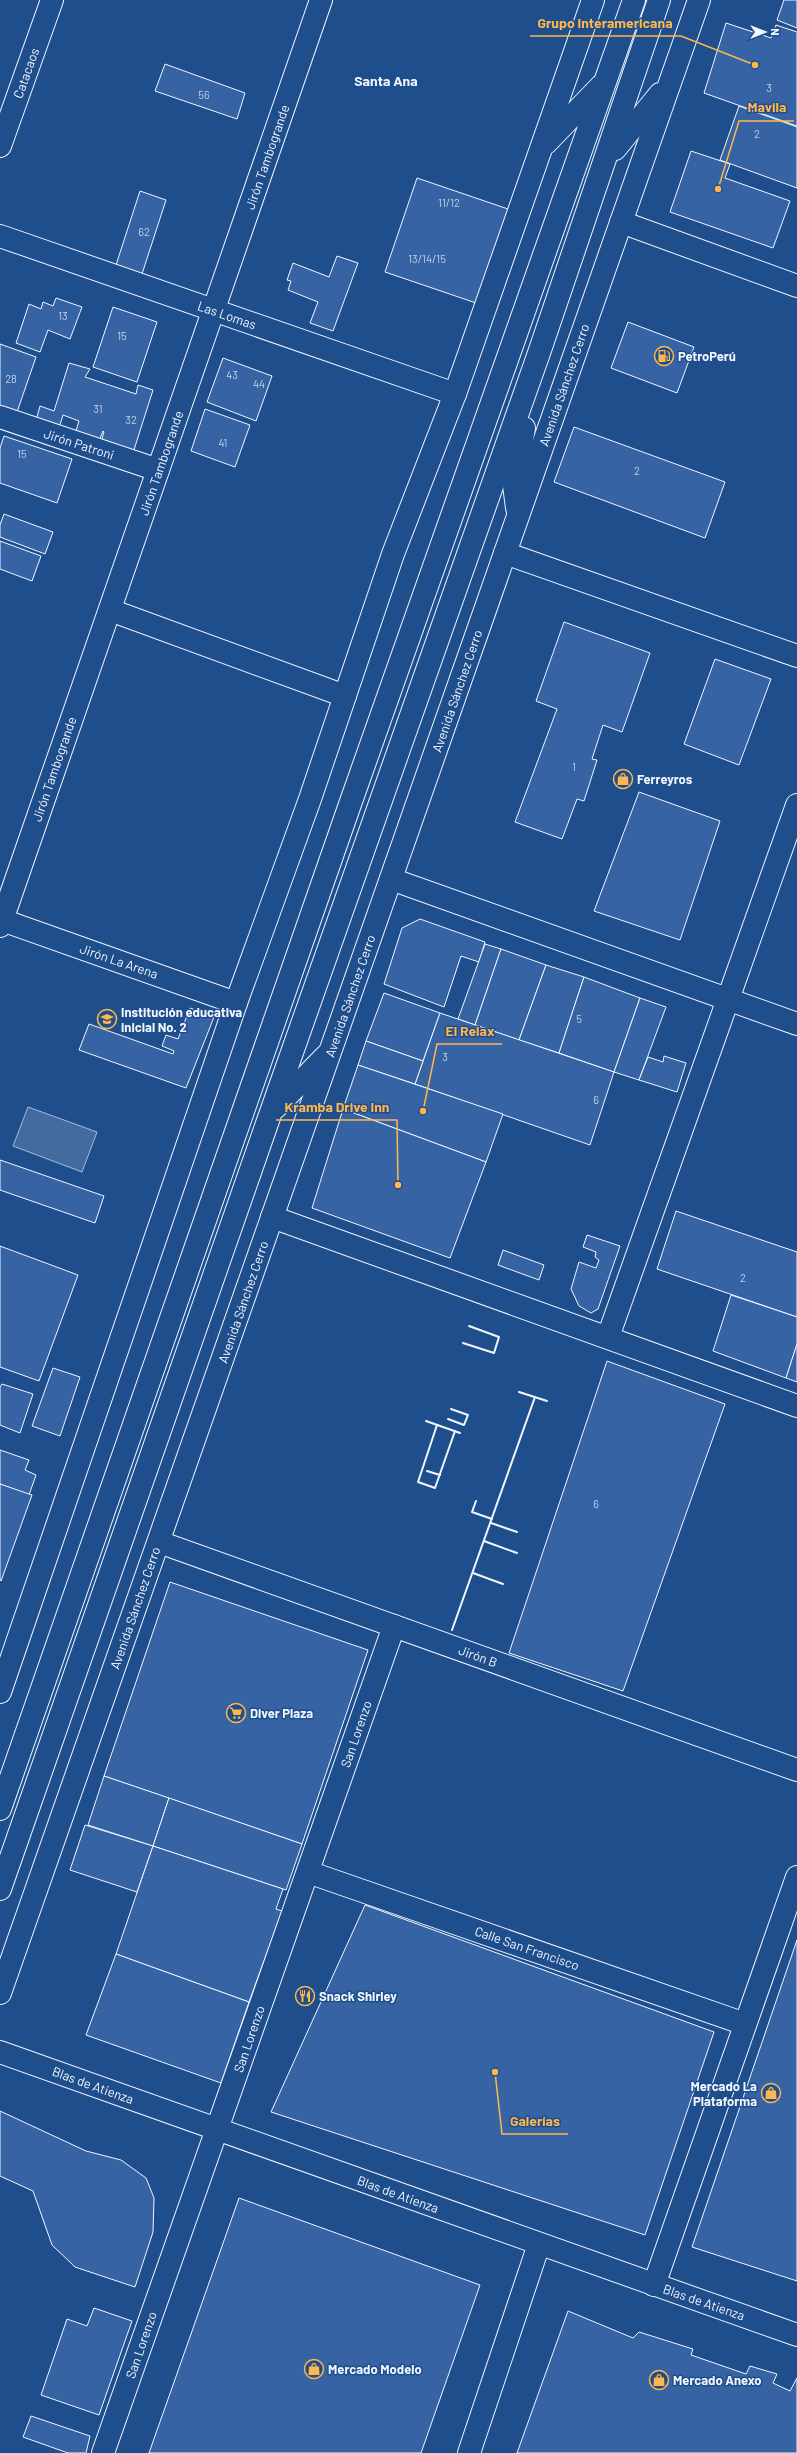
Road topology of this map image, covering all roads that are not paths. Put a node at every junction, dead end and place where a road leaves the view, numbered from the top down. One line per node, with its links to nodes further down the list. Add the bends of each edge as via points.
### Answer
1 (52, 0): 9 (main road, Catacaos)
2 (321, 0): 15 (main road, Jirón Tambogrande)
3 (593, 0): 10 (main road)
4 (634, 0): 7 (main road)
5 (659, 0): 11 (main road)
6 (699, 0): 8 (main road, Avenida Sánchez Cerro)
7 (606, 81): 10 (main road); 40 (main road, via 348,810)
8 (671, 82): 11 (main road); 12 (main road, Avenida Sánchez Cerro)
9 (0, 146)
10 (541, 147): 17 (main road)
11 (606, 160): 16 (main road)
12 (621, 222): 14 (main road); 20 (main road, Avenida Sánchez Cerro)
13 (0, 236): 15 (main road, Las Lomas)
14 (797, 286)
15 (214, 310): 17 (main road, Las Lomas); 19 (main road, Jirón Tambogrande)
16 (539, 353): 20 (main road, via 514,485); 32 (main road)
17 (455, 394): 24 (main road, via 393,554)
18 (0, 418): 19 (main road, Jirón Patroni)
19 (158, 470): 22 (main road, Jirón Tambogrande)
20 (518, 518): 21 (main road, Avenida Sánchez Cerro)
21 (505, 553): 23 (main road); 26 (main road, Avenida Sánchez Cerro)
22 (110, 610): 24 (main road); 27 (main road, Jirón Tambogrande)
23 (797, 656)
24 (346, 696): 29 (main road)
25 (797, 806): 28 (main road)
26 (391, 879): 28 (main road); 31 (main road, Avenida Sánchez Cerro)
27 (1, 923): 29 (main road, Jirón La Arena)
28 (728, 1000): 30 (main road); 34 (main road)
29 (236, 1003): 38 (main road)
30 (797, 1024)
31 (331, 1051): 32 (main road); 33 (main road, Avenida Sánchez Cerro)
32 (271, 1112): 43 (main road)
33 (272, 1217): 34 (main road); 36 (main road, Avenida Sánchez Cerro)
34 (608, 1338): 35 (main road)
35 (797, 1406)
36 (158, 1542): 37 (main road, Jirón B); 44 (main road, Avenida Sánchez Cerro)
37 (394, 1626): 39 (main road, Jirón B); 41 (main road, San Lorenzo)
38 (0, 1692)
39 (797, 1770)
40 (0, 1809)
41 (308, 1872): 47 (main road, Calle San Francisco); 49 (main road, San Lorenzo)
42 (797, 1877): 47 (main road)
43 (1, 1887): 44 (main road)
44 (32, 1902): 45 (main road, Avenida Sánchez Cerro)
45 (8, 1944): 46 (main road, Avenida Sánchez Cerro)
46 (0, 1993)
47 (745, 2024): 51 (main road)
48 (0, 2052): 49 (main road, Blas de Atienza)
49 (217, 2129): 50 (main road, Blas de Atienza); 53 (main road, San Lorenzo)
50 (539, 2244): 51 (main road, Blas de Atienza); 54 (main road)
51 (654, 2285): 52 (main road, Blas de Atienza)
52 (797, 2335)
53 (103, 2453)
54 (469, 2453)

